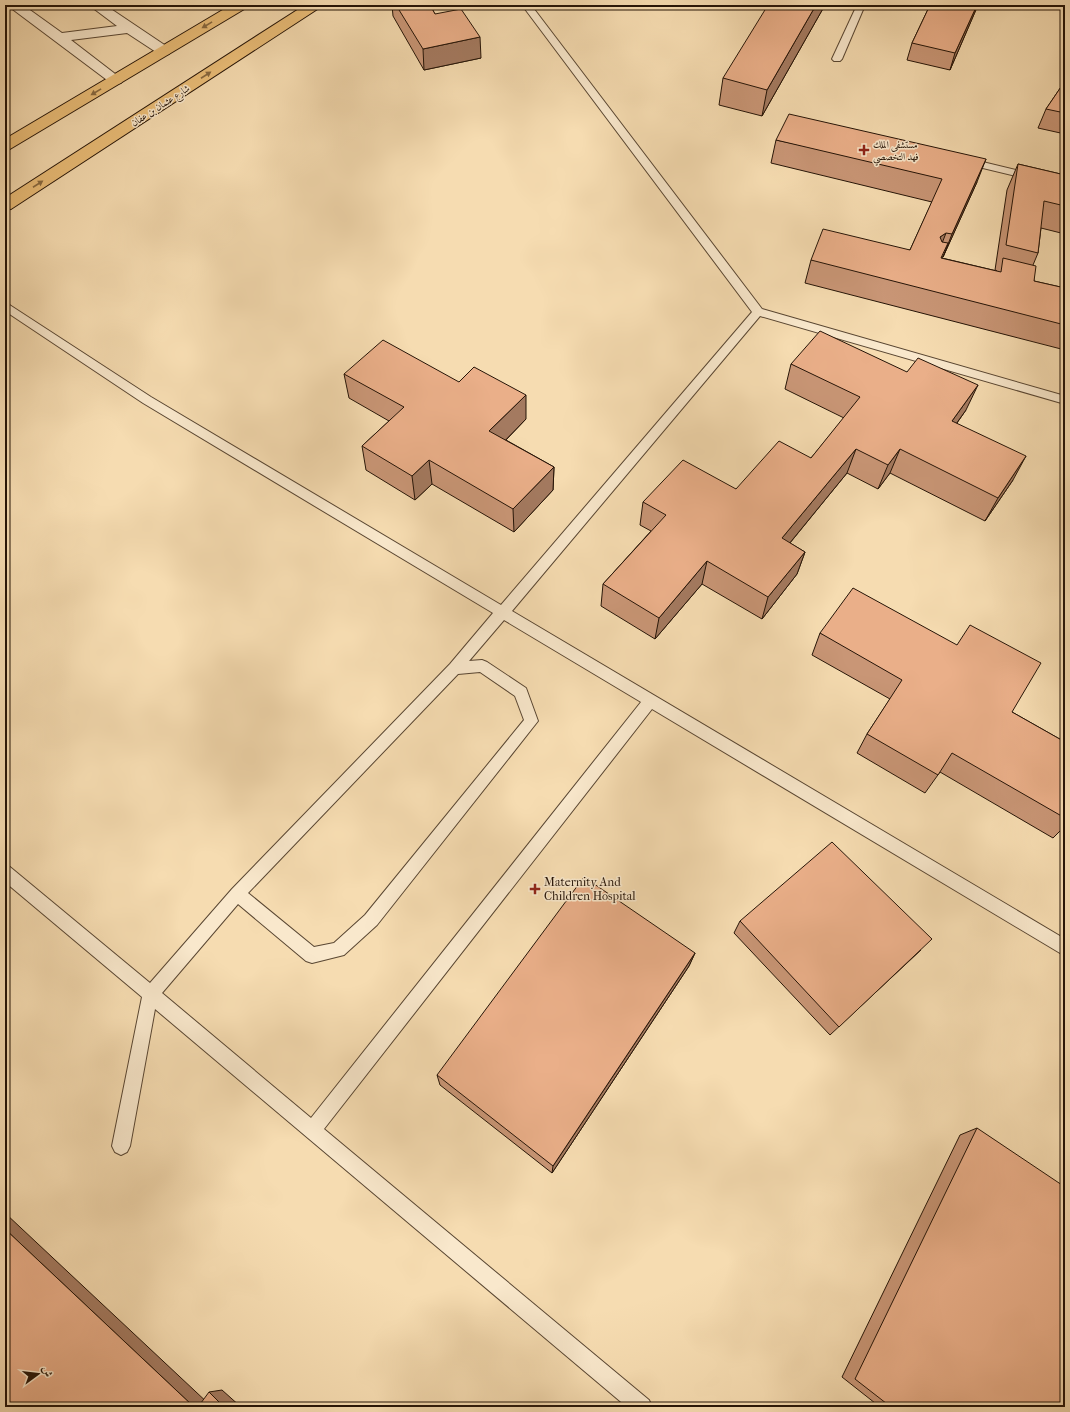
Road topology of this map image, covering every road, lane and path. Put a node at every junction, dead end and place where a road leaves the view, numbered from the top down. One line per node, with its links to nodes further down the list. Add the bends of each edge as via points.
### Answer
1 (14, 5): 8 (street)
2 (96, 5): 7 (street)
3 (241, 5): 9 (main road, one-way to 9)
4 (314, 5): 15 (main road, شارع عثمان بن عفان, one-way to 4)
5 (526, 5): 17 (lane)
6 (862, 5): 10 (lane)
7 (130, 28): 8 (street); 9 (street)
8 (58, 38): 11 (street)
9 (164, 51): 11 (main road)
10 (837, 59)
11 (116, 80): 12 (main road, one-way to 12)
12 (5, 146)
13 (954, 158): 14 (lane)
14 (1065, 185)
15 (5, 205)
16 (5, 306): 19 (lane, via 147,400)
17 (758, 312): 18 (lane); 19 (lane)
18 (1065, 400)
19 (503, 613): 20 (lane); 21 (lane)
20 (455, 668): 23 (lane); 23 (lane, via 482,666 521,692 531,721 371,920 338,950 312,955)
21 (650, 701): 24 (lane); 26 (lane)
22 (5, 872): 25 (lane)
23 (237, 894): 25 (lane)
24 (1065, 948)
25 (150, 995): 26 (lane); 27 (lane)
26 (312, 1130): 28 (lane)
27 (121, 1146)
28 (642, 1407)

